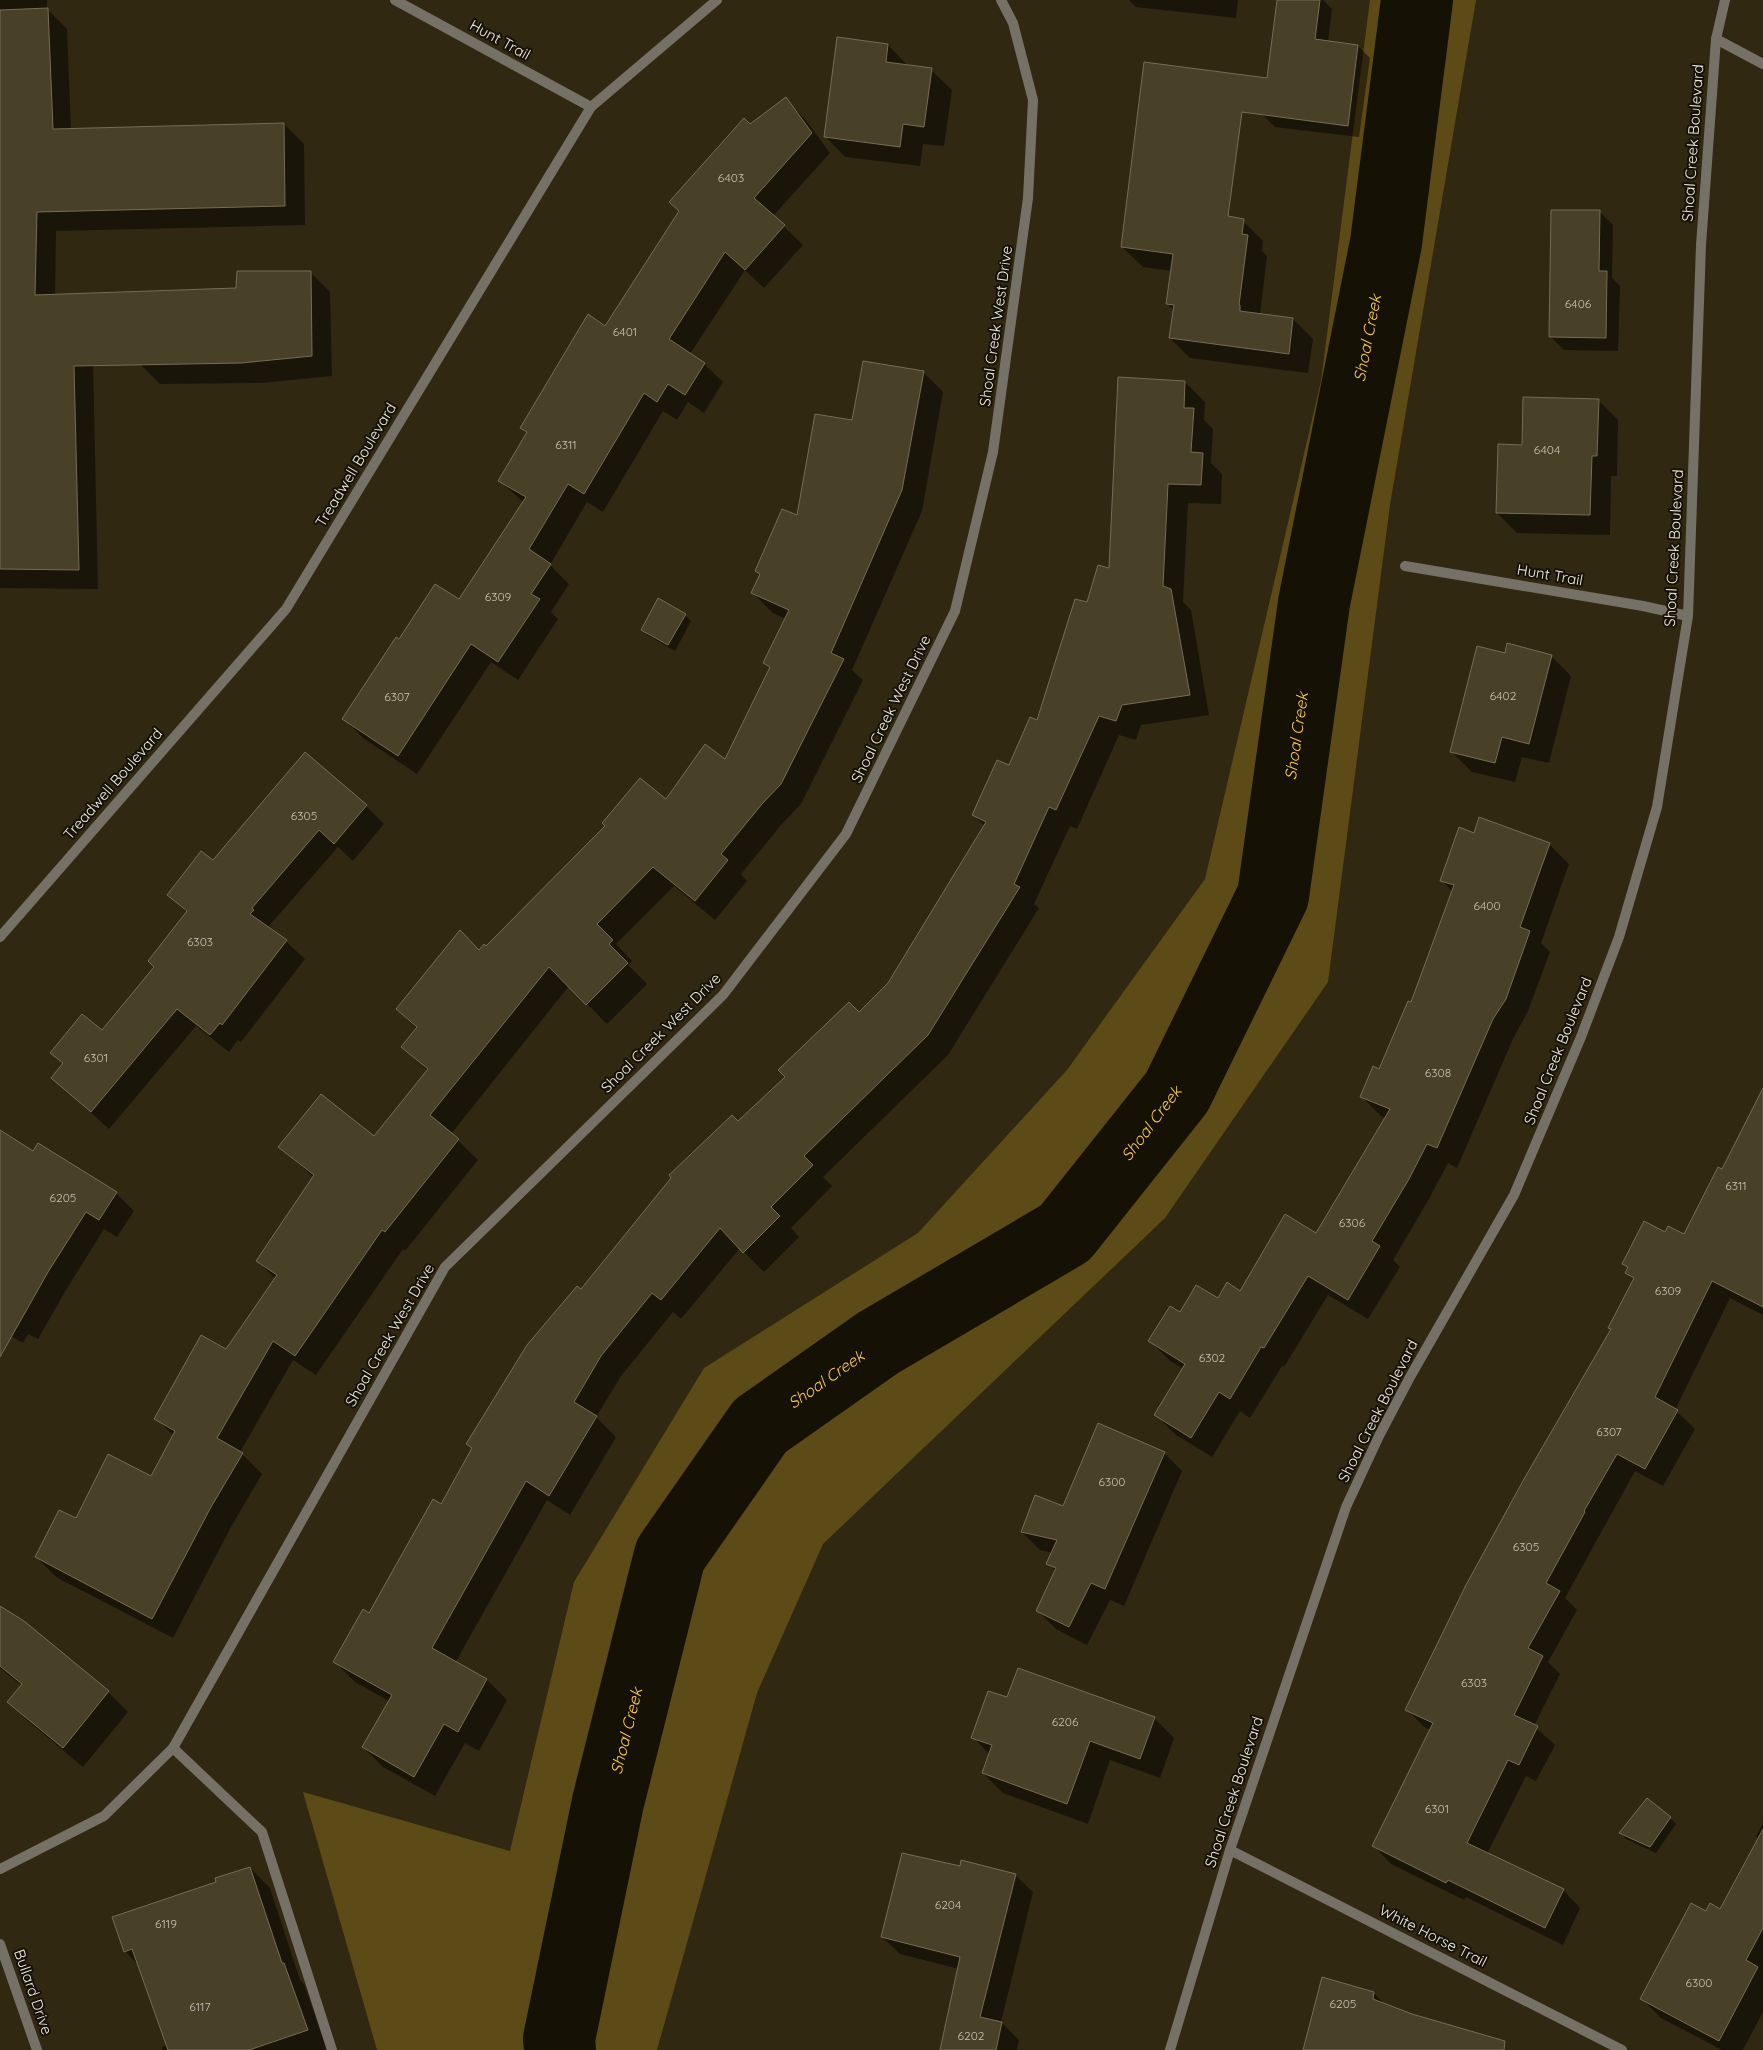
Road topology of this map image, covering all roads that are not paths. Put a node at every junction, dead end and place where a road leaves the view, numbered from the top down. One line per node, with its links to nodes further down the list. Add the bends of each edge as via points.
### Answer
1 (396, 0): 7 (street, Hunt Trail)
2 (717, 0): 7 (street, Treadwell Boulevard)
3 (1002, 0): 11 (street, Shoal Creek West Drive, via 1013,23 1033,100 1028,198 993,452 955,611 846,834 723,995 445,1268)
4 (1725, 0): 5 (street, Shoal Creek Boulevard)
5 (1716, 39): 6 (street); 9 (street, Shoal Creek Boulevard, via 1701,245)
6 (1763, 64)
7 (591, 107): 10 (street, Treadwell Boulevard, via 286,609)
8 (1405, 566): 9 (street, Hunt Trail)
9 (1688, 616): 12 (street, Shoal Creek Boulevard, via 1657,807 1619,937 1514,1195 1410,1377 1346,1507)
10 (0, 937)
11 (173, 1748): 13 (street, Shoal Creek West Drive, via 104,1816); 16 (street, via 262,1832)
12 (1230, 1850): 17 (street, Shoal Creek Boulevard); 18 (street, White Horse Trail)
13 (0, 1869)
14 (0, 1944): 15 (street, Bullard Drive)
15 (37, 2050)
16 (332, 2050)
17 (1170, 2050)
18 (1622, 2050)

